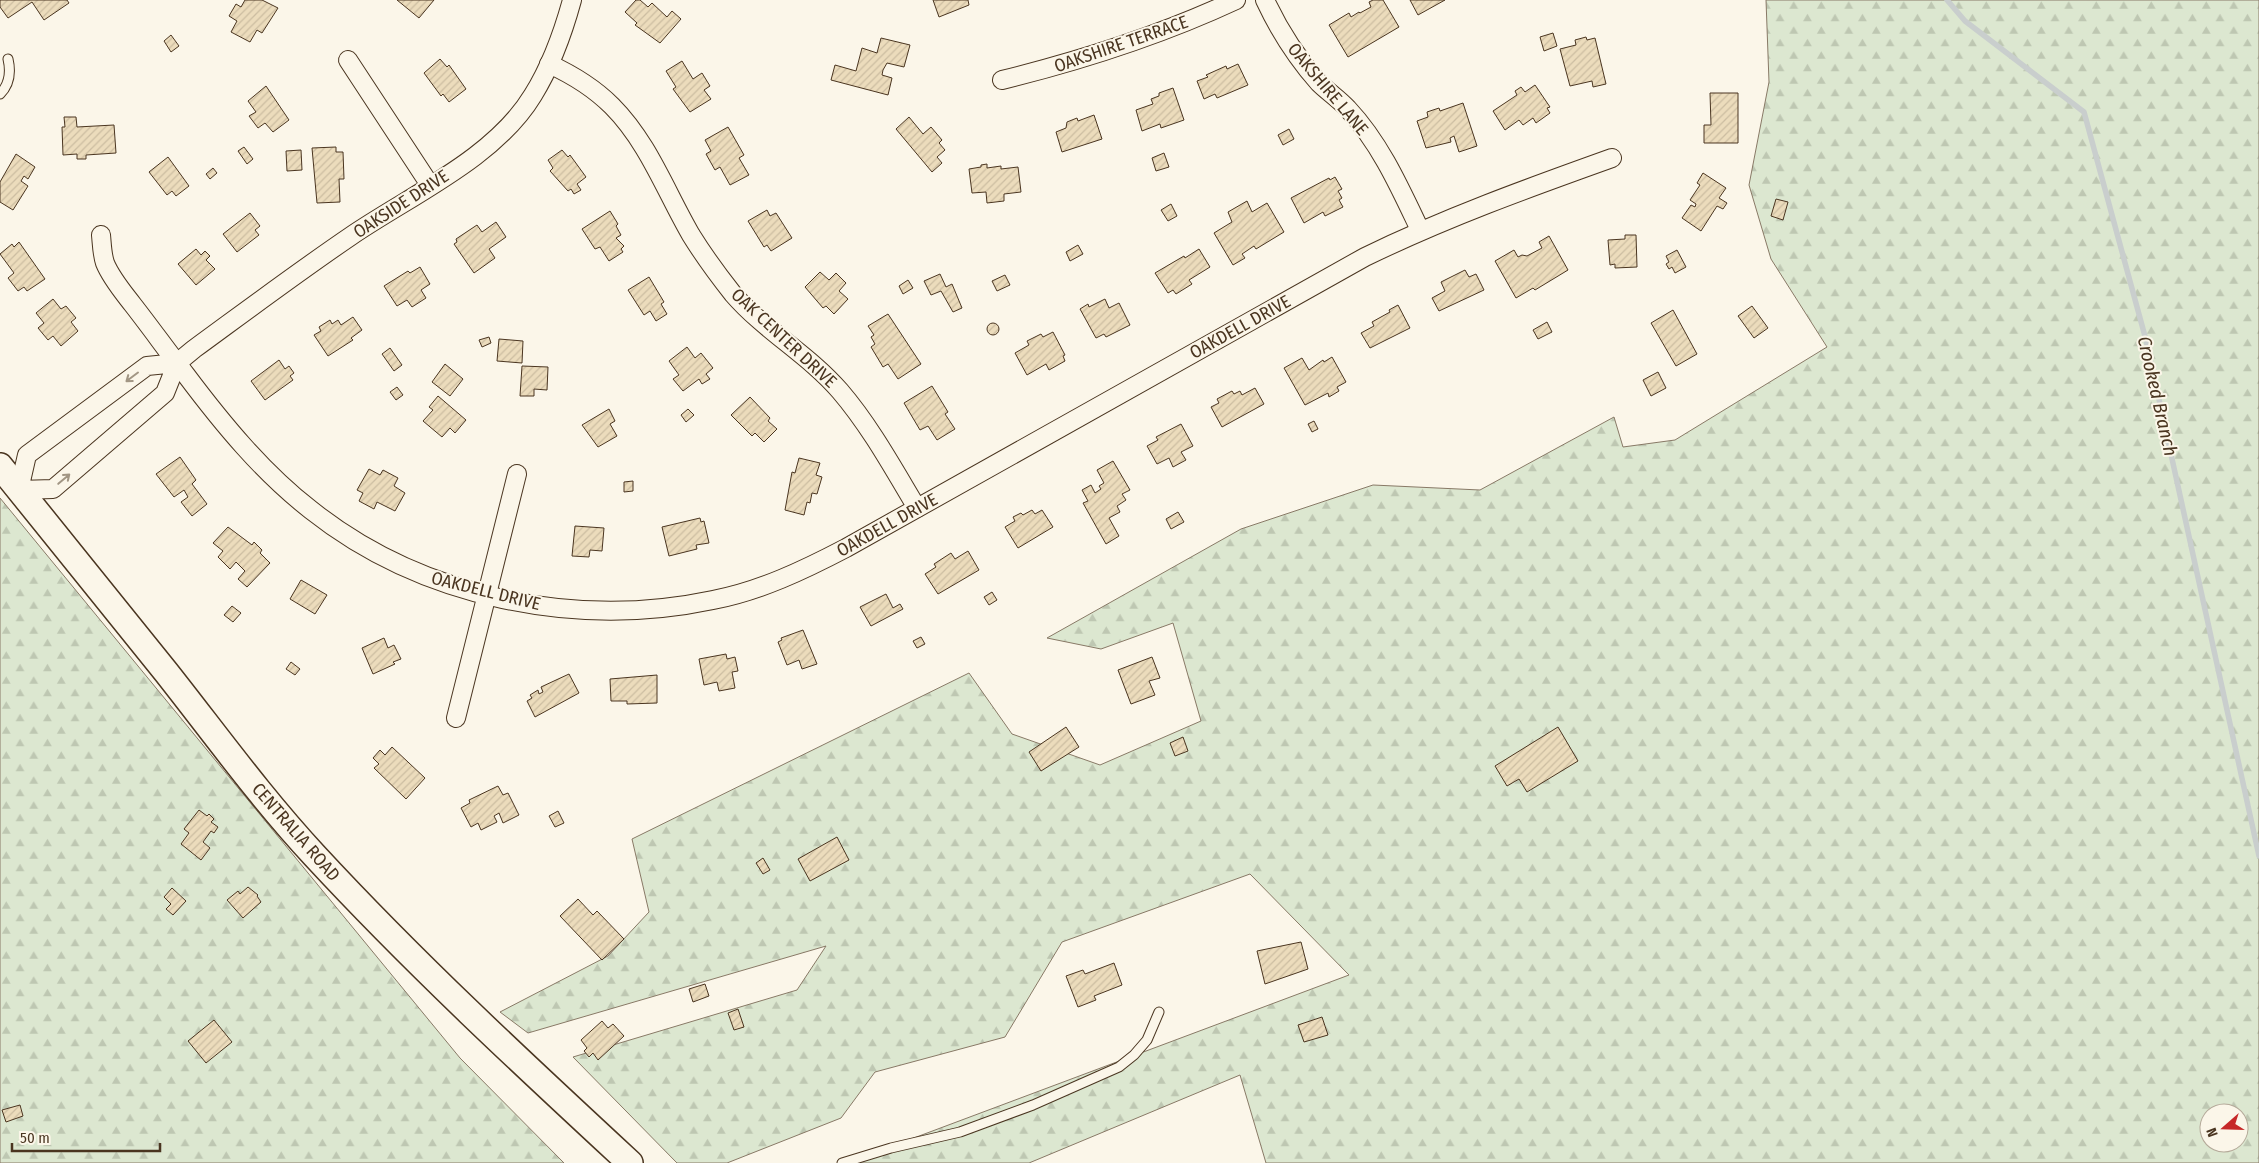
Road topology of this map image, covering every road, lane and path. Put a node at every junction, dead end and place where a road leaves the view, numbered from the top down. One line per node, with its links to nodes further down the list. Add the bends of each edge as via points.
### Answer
1 (572, 0): 6 (street, OAKSIDE DRIVE)
2 (1236, 0): 7 (street, OAKSHIRE TERRACE, via 1126,45)
3 (1265, 0): 11 (street, OAKSHIRE LANE, via 1297,56 1320,84 1348,109 1372,141 1399,184)
4 (8, 59): 8 (lane, via 8,82)
5 (348, 60): 10 (street)
6 (550, 64): 10 (street, OAKSIDE DRIVE, via 533,96 494,140 466,163); 17 (street, OAK CENTER DRIVE, via 590,87 631,128 707,260 766,327 811,362 840,391 881,448)
7 (1002, 80)
8 (0, 94)
9 (1612, 158): 11 (street, OAKDELL DRIVE)
10 (430, 185): 13 (street, OAKSIDE DRIVE, via 351,236)
11 (1420, 230): 17 (street, OAKDELL DRIVE, via 1365,256)
12 (101, 235): 13 (street, OAKDELL DRIVE, via 102,253 114,279)
13 (177, 363): 16 (street, one-way to 13, via 53,489 165,393); 16 (street, one-way to 16, via 147,366 27,455); 18 (street, OAKDELL DRIVE, via 275,480 311,510 382,556 426,576)
14 (0, 466): 16 (main road, CENTRALIA ROAD)
15 (517, 474): 18 (street)
16 (19, 490): 21 (main road, CENTRALIA ROAD, via 226,752 314,856 402,946)
17 (917, 508): 18 (street, OAKDELL DRIVE, via 804,570 715,600 628,611 562,608)
18 (486, 595): 19 (street)
19 (456, 718)
20 (1159, 1012): 22 (lane, via 1147,1040 1119,1066 1033,1106 960,1132)
21 (630, 1163)
22 (842, 1163)

